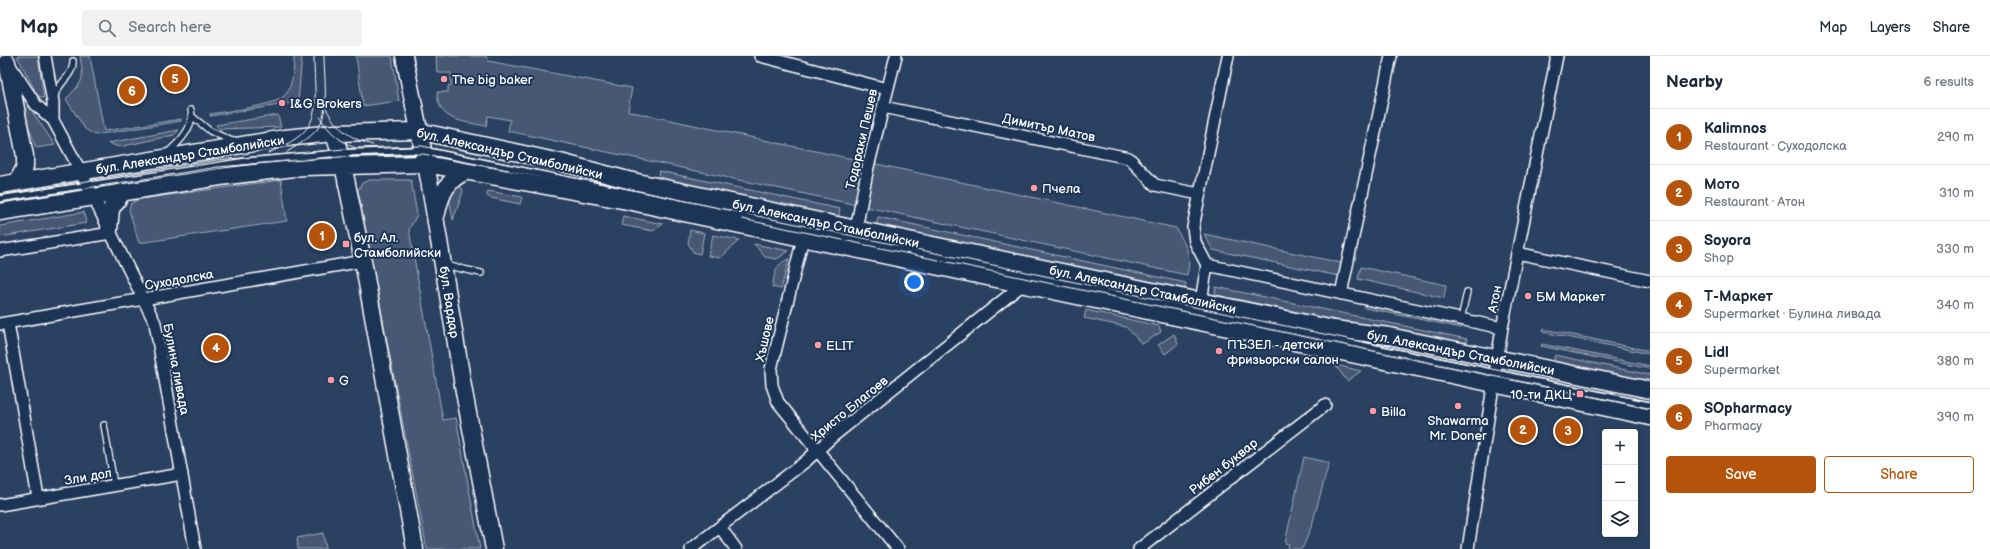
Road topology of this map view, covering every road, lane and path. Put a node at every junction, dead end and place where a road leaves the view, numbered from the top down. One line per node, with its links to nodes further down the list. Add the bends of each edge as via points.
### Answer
1 (45, 56): 11 (street, Булина ливада)
2 (404, 56): 16 (street, бул. Вардар)
3 (896, 56): 10 (street, Тодораки Пешев)
4 (1228, 56): 27 (street)
5 (1391, 56): 43 (street)
6 (1557, 56): 35 (street, Атон)
7 (765, 57): 10 (street)
8 (7, 59): 15 (street, Булина ливада, via 36,105); 23 (street, via 25,156 25,167)
9 (72, 61): 11 (lane, via 73,66 56,90)
10 (887, 89): 12 (street, Тодораки Пешев)
11 (53, 102): 15 (street, Булина ливада)
12 (883, 107): 27 (street, Димитър Матов, via 1129,158 1155,185); 31 (street, Тодораки Пешев)
13 (191, 110): 14 (lane)
14 (193, 117): 18 (lane, via 210,131); 20 (lane, via 183,137)
15 (53, 120): 25 (street, Булина ливада)
16 (418, 130): 17 (street, бул. Александър Стамболийски); 19 (street, бул. Вардар); 31 (street, бул. Александър Стамболийски, via 628,180)
17 (334, 133): 18 (street, бул. Александър Стамболийски); 21 (street)
18 (243, 145): 20 (street, бул. Александър Стамболийски)
19 (424, 157): 21 (street, бул. Александър Стамболийски); 22 (street, бул. Александър Стамболийски); 30 (street, бул. Вардар); 49 (lane, via 831,234)
20 (158, 159): 25 (street, бул. Александър Стамболийски)
21 (341, 159): 25 (lane, via 248,161); 26 (street, бул. Александър Стамболийски); 36 (street)
22 (465, 172): 30 (street, via 456,176 447,185); 33 (street, бул. Александър Стамболийски, via 627,201)
23 (17, 182): 24 (street, бул. Александър Стамболийски); 25 (street, бул. Александър Стамболийски)
24 (0, 185)
25 (87, 185): 26 (street, бул. Александър Стамболийски); 28 (lane); 29 (street, бул. Александър Стамболийски); 32 (street, Булина ливада)
26 (123, 192): 32 (street, via 111,209)
27 (1199, 194): 38 (street, via 1193,235)
28 (0, 199)
29 (0, 212)
30 (435, 218): 37 (street, бул. Вардар)
31 (856, 229): 45 (street, бул. Александър Стамболийски)
32 (110, 232): 34 (street); 44 (street, Булина ливада)
33 (803, 238): 41 (street, бул. Александър Стамболийски); 55 (street, Хъшове, via 771,369 772,385 778,402)
34 (0, 250)
35 (1517, 253): 40 (street); 48 (street, Атон)
36 (363, 261): 44 (street, Суходолска); 62 (street)
37 (444, 265): 39 (lane); 63 (street, бул. Вардар, via 464,392)
38 (1207, 265): 43 (street); 45 (street)
39 (481, 273)
40 (1650, 281)
41 (1022, 285): 49 (street, бул. Александър Стамболийски); 55 (street, Христо Благоев)
42 (1466, 292): 46 (lane)
43 (1341, 294): 46 (street)
44 (144, 299): 47 (street, Суходолска); 56 (street, Булина ливада, via 155,323)
45 (1201, 301): 49 (street, бул. Александър Стамболийски, via 1334,329 1389,336)
46 (1461, 319): 48 (street)
47 (4, 324): 58 (street)
48 (1502, 328): 49 (street, Атон)
49 (1496, 372): 50 (street, бул. Александър Стамболийски); 52 (lane); 53 (street, бул. Александър Стамболийски); 68 (street, Атон)
50 (1650, 390)
51 (1325, 405): 67 (street, Рибен буквар)
52 (1650, 405)
53 (1650, 417)
54 (104, 425): 57 (lane)
55 (818, 450): 60 (street, Христо Благоев); 66 (street, Хъшове)
56 (182, 474): 57 (street, Зли дол); 61 (street, Булина ливада)
57 (114, 486): 58 (street, Зли дол)
58 (38, 498): 59 (street, Зли дол)
59 (0, 505)
60 (720, 527): 64 (street, Христо Благоев); 65 (street)
61 (195, 549)
62 (415, 549)
63 (494, 549)
64 (691, 549)
65 (736, 549)
66 (898, 549)
67 (1139, 549)
68 (1468, 549)

